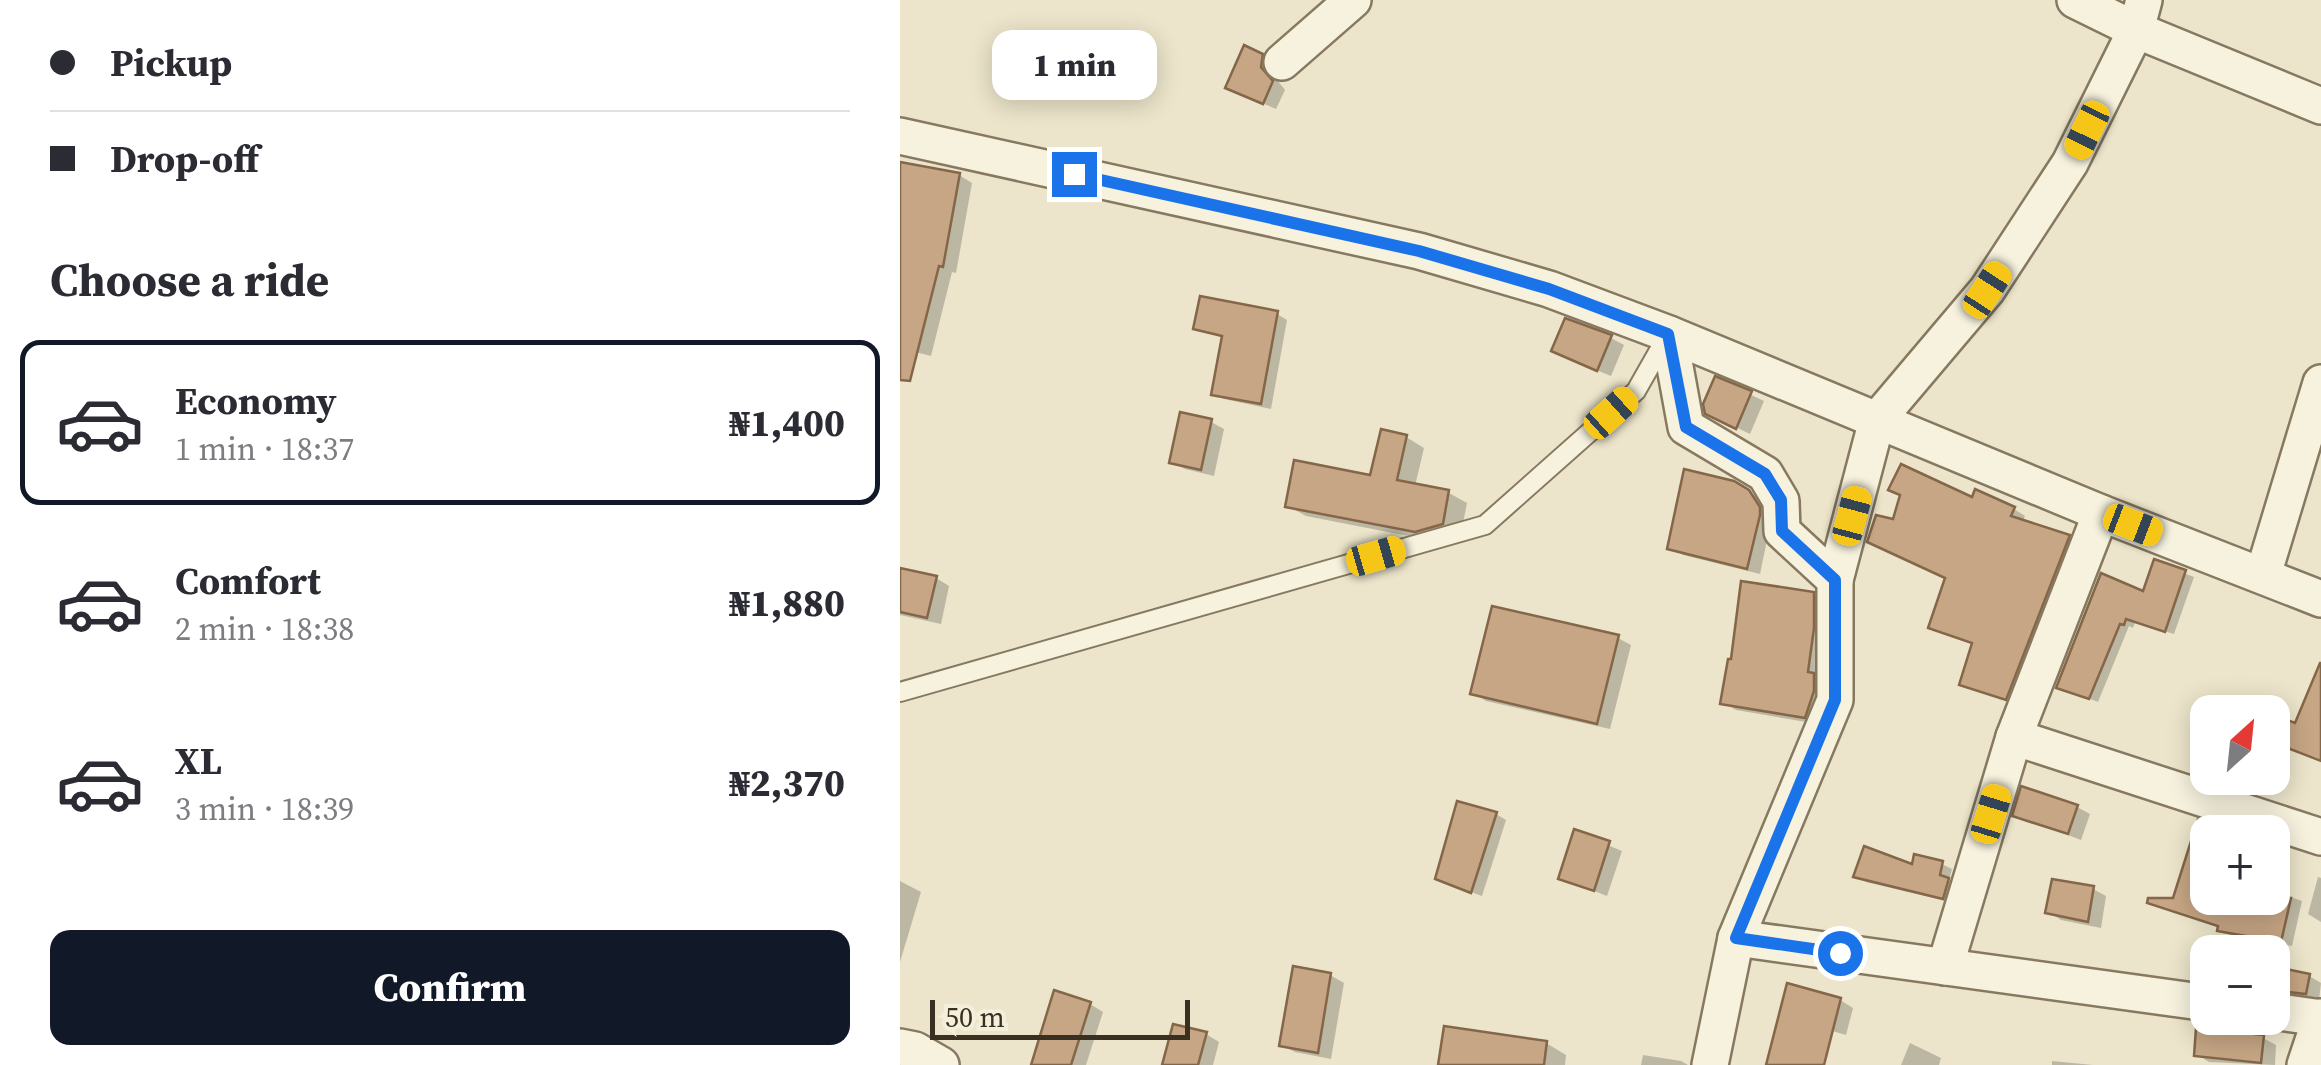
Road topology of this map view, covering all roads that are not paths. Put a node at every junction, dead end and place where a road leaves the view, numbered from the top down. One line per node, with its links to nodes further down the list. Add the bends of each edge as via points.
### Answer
1 (1352, 0): 4 (street)
2 (2075, 0): 3 (street)
3 (2140, 15): 5 (street); 9 (street, via 2070,163 1987,290)
4 (1282, 62)
5 (2321, 106)
6 (900, 136): 7 (street, via 1419,251 1549,289)
7 (1668, 334): 9 (street); 12 (street, via 1686,427 1765,474 1781,500 1782,531); 14 (lane, via 1636,391 1486,525)
8 (2321, 383): 11 (street)
9 (1877, 420): 10 (street); 12 (street)
10 (2100, 513): 11 (street); 15 (street)
11 (2263, 576): 13 (street)
12 (1835, 580): 17 (street, via 1835,700)
13 (2321, 599)
14 (900, 692)
15 (2014, 737): 16 (street); 18 (street)
16 (2321, 837)
17 (1736, 938): 18 (street); 24 (street)
18 (1945, 967): 19 (street)
19 (2190, 1000)
20 (2290, 1014): 21 (street)
21 (2321, 1018): 25 (street)
22 (900, 1047): 23 (street)
23 (940, 1065)
24 (1710, 1065)
25 (2305, 1065)

